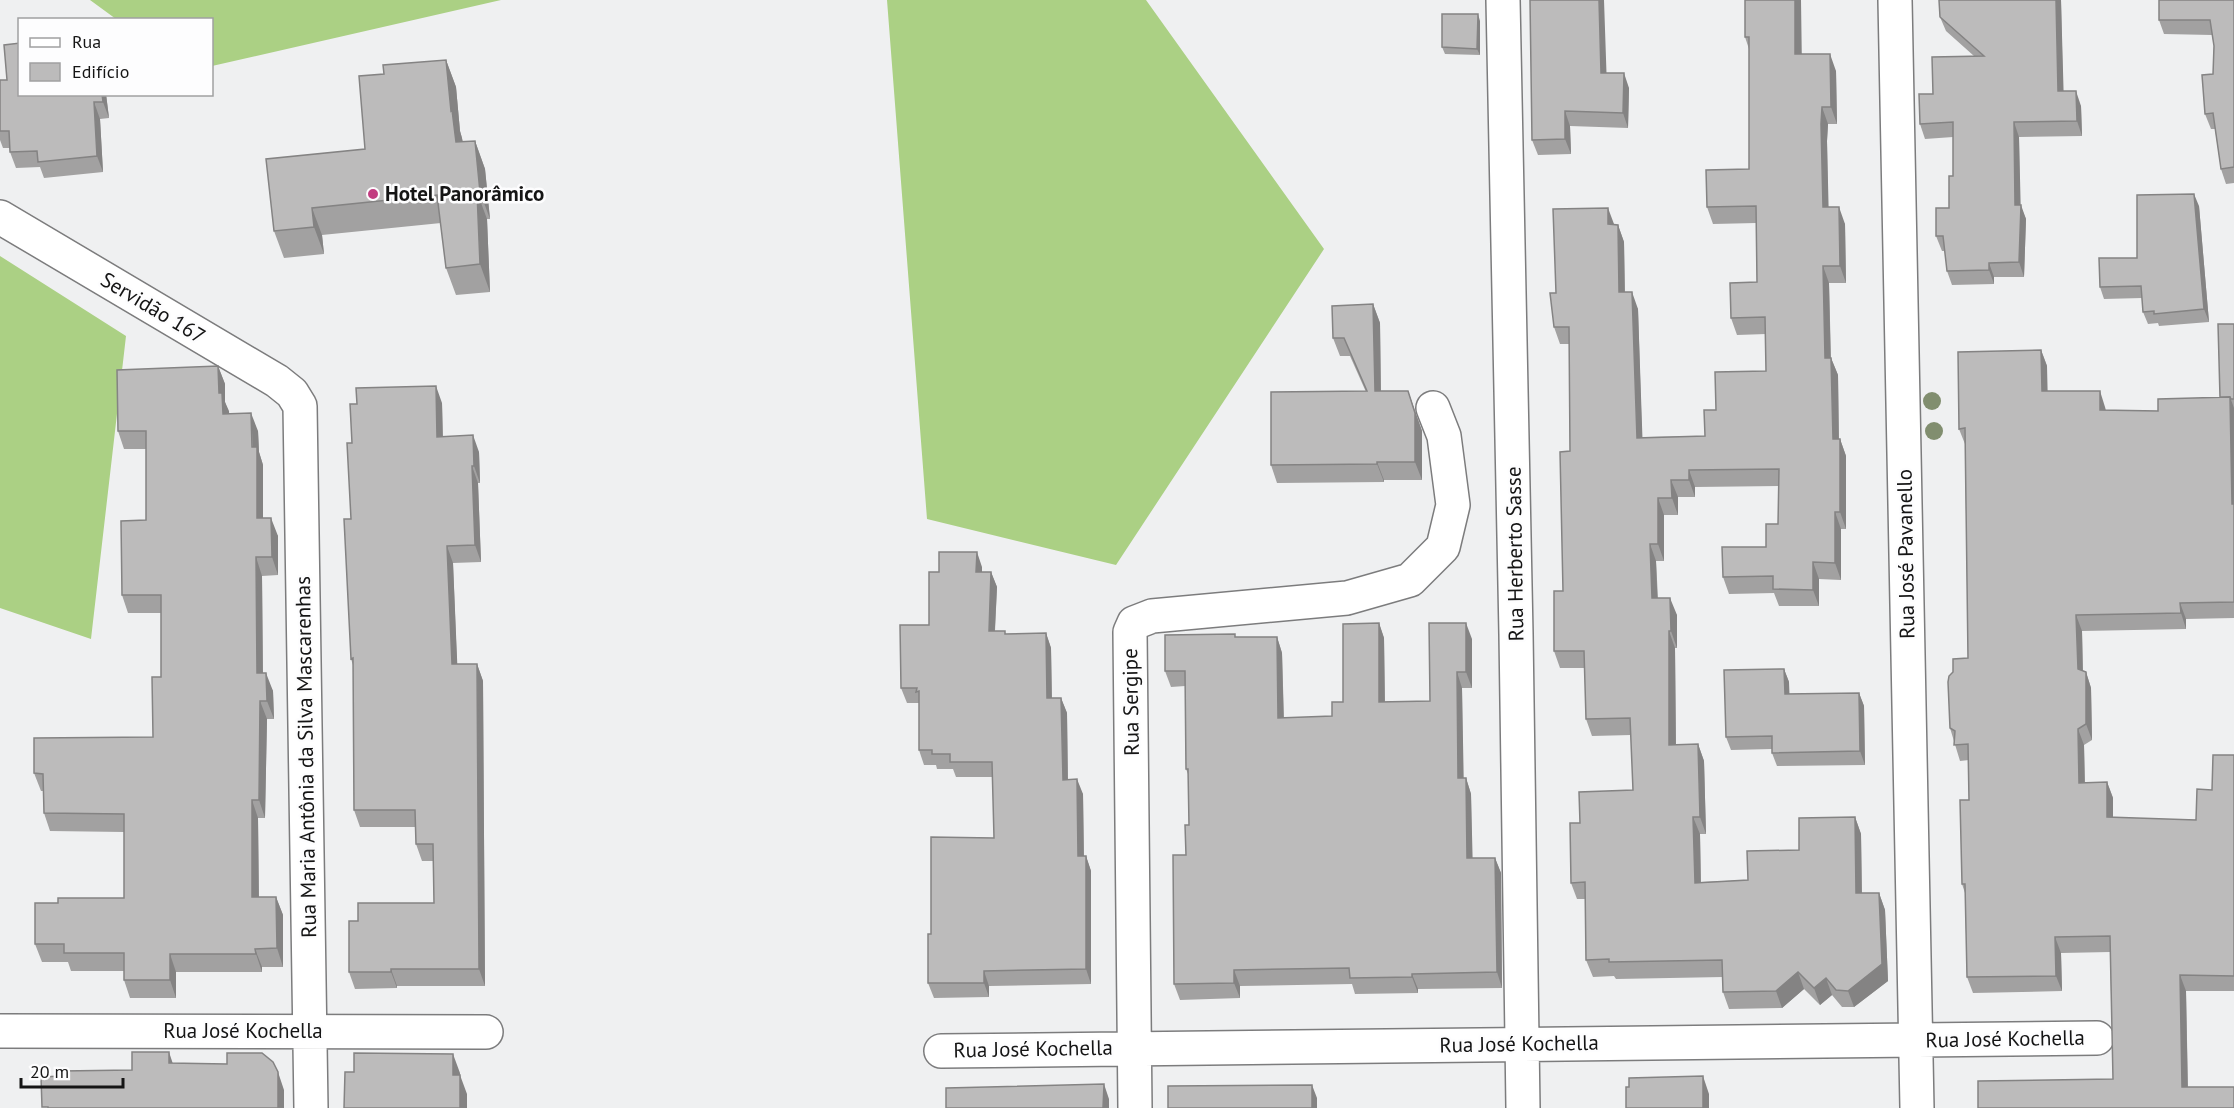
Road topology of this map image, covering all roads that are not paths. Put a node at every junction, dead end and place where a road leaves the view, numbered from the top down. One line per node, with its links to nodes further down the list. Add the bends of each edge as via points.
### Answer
1 (1503, 0): 11 (street, Rua Herberto Sasse)
2 (1895, 0): 10 (street, Rua José Pavanello)
3 (0, 217): 4 (street, Servidão 167, via 277,381)
4 (300, 406): 7 (street, Rua Maria Antônia da Silva Mascarenhas)
5 (1432, 408): 12 (street, Rua Sergipe, via 1444,436 1453,505 1443,548 1410,580 1347,598 1152,616 1134,623 1130,632)
6 (0, 1031): 7 (street, Rua José Kochella)
7 (311, 1031): 8 (street, Rua José Kochella); 14 (street, Rua Maria Antônia da Silva Mascarenhas)
8 (486, 1032)
9 (2097, 1038): 10 (street, Rua José Kochella)
10 (1915, 1040): 11 (street, Rua José Kochella); 17 (street, Rua José Pavanello)
11 (1522, 1043): 12 (street, Rua José Kochella); 16 (street, Rua Herberto Sasse)
12 (1134, 1048): 13 (street, Rua José Kochella); 15 (street, Rua Sergipe)
13 (941, 1051)
14 (311, 1108)
15 (1135, 1108)
16 (1523, 1108)
17 (1917, 1108)

